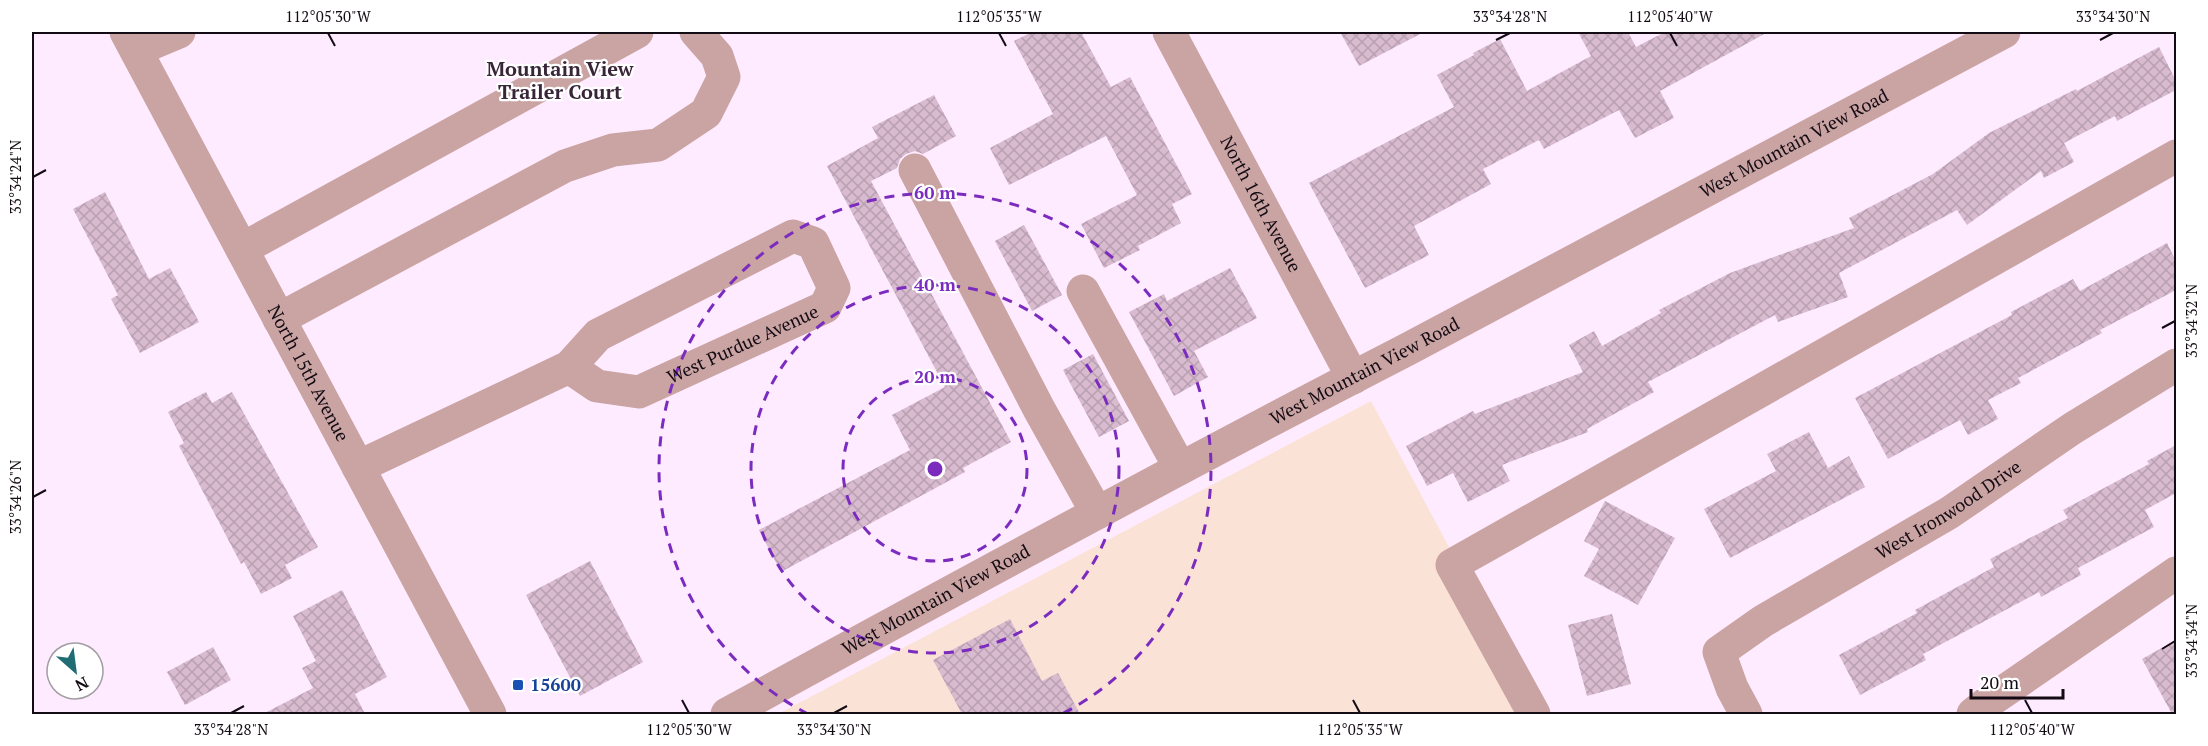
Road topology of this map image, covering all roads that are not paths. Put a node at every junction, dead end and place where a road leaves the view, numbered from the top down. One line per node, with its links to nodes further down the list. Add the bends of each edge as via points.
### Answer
1 (179, 32): 6 (street)
2 (637, 32): 9 (street)
3 (696, 32): 11 (street, via 717,56 724,78 706,113 658,145 613,150 565,166)
4 (1168, 32): 14 (street, North 16th Avenue)
5 (2004, 32): 14 (street, West Mountain View Road)
6 (131, 41): 9 (street, North 15th Avenue)
7 (2176, 156): 21 (street, via 1452,565)
8 (915, 170): 17 (street)
9 (242, 249): 11 (street, North 15th Avenue)
10 (1083, 291): 16 (street)
11 (279, 319): 15 (street, North 15th Avenue)
12 (2176, 365): 22 (street, West Ironwood Drive, via 2073,428 1949,513 1763,621 1719,652)
13 (569, 367): 13 (street, West Purdue Avenue, via 597,386 639,392 825,308 834,288 813,243 793,236 598,334); 15 (street, West Purdue Avenue)
14 (1353, 378): 16 (street, West Mountain View Road)
15 (358, 467): 19 (street, North 15th Avenue)
16 (1180, 468): 17 (street, West Mountain View Road)
17 (1097, 513): 20 (street, West Mountain View Road)
18 (2176, 573): 23 (street)
19 (490, 714)
20 (728, 714)
21 (1534, 714)
22 (1746, 714)
23 (1973, 714)

